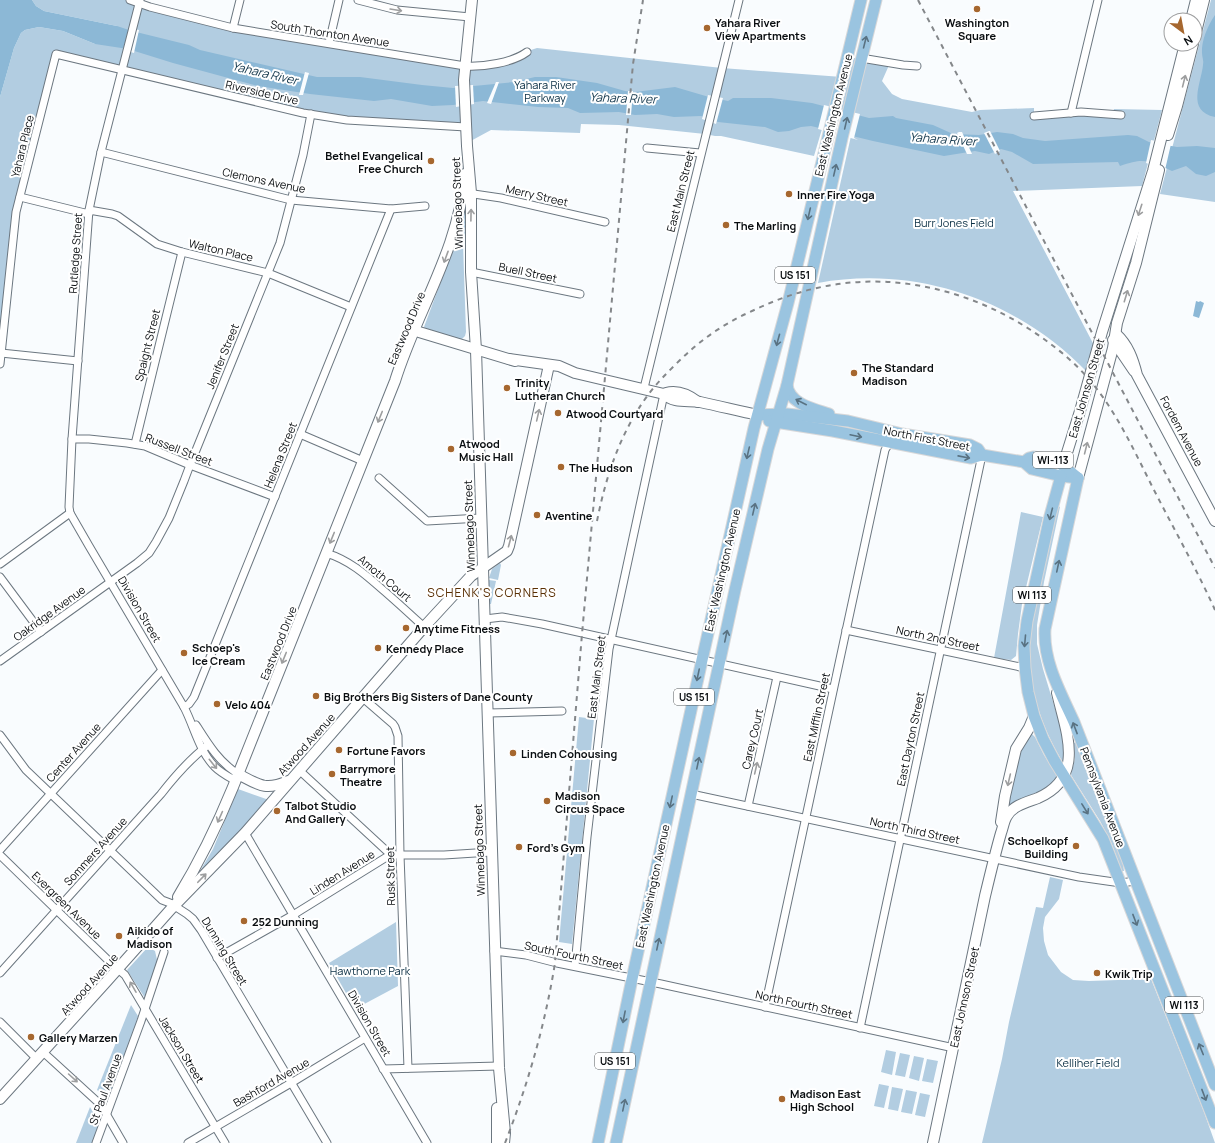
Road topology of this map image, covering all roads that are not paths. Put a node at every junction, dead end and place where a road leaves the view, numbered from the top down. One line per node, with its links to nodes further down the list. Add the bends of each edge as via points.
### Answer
1 (130, 0): 12 (street, South Thornton Avenue)
2 (240, 0): 16 (street)
3 (339, 0): 17 (street)
4 (358, 0): 15 (street, one-way to 15, via 397,10)
5 (472, 0): 15 (street, Winnebago Street)
6 (739, 0): 35 (street, East Main Street)
7 (861, 0): 65 (main road, East Washington Avenue / US 151, one-way to 65, via 790,296)
8 (876, 0): 22 (main road, East Washington Avenue / US 151, one-way to 8)
9 (1098, 0): 26 (street)
10 (1196, 0): 13 (street)
11 (1204, 0): 14 (street)
12 (140, 1): 16 (street, South Thornton Avenue, via 150,7); 25 (street, Rutledge Street)
13 (1193, 12)
14 (1201, 12)
15 (470, 17): 23 (street, Winnebago Street)
16 (233, 28): 17 (street, South Thornton Avenue)
17 (329, 44): 23 (street, South Thornton Avenue)
18 (527, 52): 23 (street, South Thornton Avenue, via 506,61 479,67)
19 (1182, 52): 31 (street, East Johnson Street)
20 (1191, 52): 31 (street, East Johnson Street, one-way to 20, via 1177,106)
21 (56, 54): 25 (street, Riverside Drive); 38 (street, Yahara Place)
22 (861, 58): 24 (street); 62 (main road, East Washington Avenue / US 151, one-way to 22)
23 (465, 66): 30 (street, Winnebago Street)
24 (916, 66)
25 (123, 69): 27 (street, Riverside Drive); 34 (street, Rutledge Street)
26 (1070, 113): 28 (street); 29 (street)
27 (311, 114): 30 (street, Riverside Drive, via 347,120); 39 (street, Jenifer Street)
28 (1121, 115)
29 (1034, 116)
30 (466, 127): 32 (street, Winnebago Street)
31 (1166, 131): 36 (street, East Johnson Street)
32 (467, 146): 37 (street, Eastwood Drive)
33 (647, 148): 35 (street)
34 (101, 152): 39 (street, Clemons Avenue); 42 (street, Rutledge Street)
35 (700, 153): 63 (street, East Main Street)
36 (1156, 172): 50 (street, East Johnson Street, one-way to 50); 52 (street, East Johnson Street, one-way to 36, via 1136,264)
37 (467, 193): 43 (street, Merry Street, via 501,198); 45 (street, Winnebago Street, one-way to 37); 47 (street, Eastwood Drive, one-way to 47)
38 (20, 197): 42 (street, Walton Place); 55 (street, Yahara Place, via 16,212)
39 (291, 200): 41 (street, Clemons Avenue); 46 (street, Jenifer Street, via 280,243)
40 (425, 206): 41 (street, Clemons Avenue)
41 (391, 209): 49 (street, Helena Street)
42 (89, 212): 44 (street, Walton Place, via 118,216 157,244); 56 (street, Rutledge Street)
43 (605, 222)
44 (182, 252): 46 (street, Walton Place); 73 (street, Spaight Street)
45 (471, 272): 48 (street, Buell Street); 54 (street, Winnebago Street)
46 (268, 273): 49 (street, Walton Place); 78 (street, Jenifer Street)
47 (436, 283): 51 (street, Eastwood Drive, via 434,295); 61 (street, Eastwood Drive)
48 (580, 294)
49 (351, 307): 69 (street, Helena Street)
50 (1105, 324): 52 (street, Fordem Avenue); 53 (street, East Johnson Street)
51 (419, 332): 54 (street); 61 (street, Eastwood Drive, via 404,367)
52 (1113, 337): 53 (street, via 1104,338); 58 (street, East Johnson Street); 60 (street, Fordem Avenue)
53 (1098, 346): 79 (street, East Johnson Street)
54 (476, 350): 59 (street); 86 (street, Winnebago Street)
55 (1, 353): 56 (street); 57 (street, Yahara Place)
56 (78, 361): 70 (street, Rutledge Street)
57 (0, 364)
58 (1109, 365): 60 (street, via 1116,358 1124,359); 82 (street, East Johnson Street, one-way to 58)
59 (548, 368): 63 (street); 90 (street, Atwood Avenue, one-way to 59, via 503,554 509,546)
60 (1134, 371): 87 (street, Fordem Avenue)
61 (395, 380): 76 (street, Eastwood Drive, one-way to 76)
62 (787, 385): 66 (main road, East Washington Avenue / US 151); 67 (main road, one-way to 62, via 797,401 789,393)
63 (644, 388): 64 (street)
64 (664, 394): 65 (street, via 671,392 687,395 698,402); 97 (street, East Main Street)
65 (758, 415): 66 (main road, via 767,421); 99 (main road, East Washington Avenue / US 151, one-way to 99)
66 (777, 418): 67 (main road, North First Street, via 793,414); 72 (main road, North First Street, one-way to 72); 101 (main road, East Washington Avenue / US 151, one-way to 66, via 763,469)
67 (848, 421): 68 (main road, North First Street)
68 (893, 432): 71 (main road, North First Street); 72 (street, East Mifflin Street)
69 (300, 434): 76 (street); 83 (street, Helena Street)
70 (72, 439): 73 (street, Russell Street); 85 (street, Rutledge Street)
71 (945, 441): 74 (main road); 75 (main road, North First Street, via 974,447)
72 (890, 443): 74 (main road, North First Street); 95 (street, East Mifflin Street, via 885,450)
73 (135, 444): 78 (street, Russell Street)
74 (926, 450): 75 (main road, North First Street, one-way to 75, via 971,458)
75 (987, 456): 77 (main road, North First Street); 98 (street, East Dayton Street)
76 (363, 461): 88 (street, Eastwood Drive, one-way to 88)
77 (1024, 462): 79 (main road, North First Street / WI-113, via 1033,457 1057,461); 80 (main road, North First Street, via 1032,469)
78 (190, 465): 83 (street, Russell Street); 92 (street, Jenifer Street, via 169,518 149,553)
79 (1063, 465): 80 (street, East Johnson Street); 82 (main road, North First Street / WI-113)
80 (1060, 476): 82 (main road, North First Street); 102 (main road, East Johnson Street / WI 113, one-way to 102, via 1027,621)
81 (379, 478): 86 (street, via 427,521)
82 (1078, 478): 84 (main road, East Johnson Street / WI 113)
83 (275, 496): 108 (street, Helena Street, via 194,697)
84 (1072, 501): 104 (main road, Pennsylvania Avenue / WI 113, one-way to 84, via 1044,643 1045,629)
85 (70, 513): 89 (street); 92 (street, Division Street)
86 (481, 518): 90 (street, Winnebago Street)
87 (1215, 521)
88 (326, 554): 94 (street, Amoth Court, via 343,559 356,567); 116 (street, Eastwood Drive, one-way to 116)
89 (0, 564)
90 (483, 568): 93 (street, Winnebago Street); 94 (street, Atwood Avenue, via 471,576)
91 (0, 577): 96 (street)
92 (111, 582): 96 (street, Oakridge Avenue); 103 (street, Division Street)
93 (484, 619): 97 (street, via 504,617); 110 (street, Winnebago Street)
94 (424, 627): 107 (street, Atwood Avenue)
95 (846, 630): 98 (street, North 2nd Street); 106 (street, East Mifflin Street)
96 (41, 632): 100 (street, Oakridge Avenue)
97 (611, 640): 99 (street); 139 (street, East Main Street)
98 (940, 650): 102 (street, North 2nd Street); 123 (street, East Dayton Street)
99 (702, 660): 101 (street); 142 (main road, East Washington Avenue / US 151, one-way to 142)
100 (0, 661)
101 (720, 664): 105 (street); 119 (main road, East Washington Avenue / US 151, one-way to 101)
102 (1024, 668): 111 (main road, East Johnson Street / WI 113)
103 (162, 670): 108 (street, Division Street); 118 (street, Center Avenue)
104 (1053, 672): 115 (street, East Johnson Street, via 1070,747 1069,765); 131 (main road, Pennsylvania Avenue / WI 113, one-way to 104)
105 (777, 677): 106 (street); 120 (street, Carey Court, one-way to 105)
106 (833, 689): 121 (street, East Mifflin Street)
107 (363, 698): 114 (street, Atwood Avenue); 129 (street, Rusk Street, via 393,724 397,731)
108 (184, 707): 113 (street, Division Street)
109 (562, 711): 110 (street)
110 (488, 714): 126 (street, Winnebago Street)
111 (1034, 716): 115 (main road, Pennsylvania Avenue / WI 113, via 1043,739); 130 (street, East Johnson Street, one-way to 130, via 1016,749)
112 (0, 735): 118 (street, Dunning Street, via 26,770)
113 (206, 747): 116 (street, Division Street); 125 (street, Sommers Avenue, via 178,773)
114 (298, 770): 117 (street, Atwood Avenue); 128 (street)
115 (1064, 776): 130 (street, East Johnson Street, via 1058,786 1047,794 1013,809 1006,816); 132 (main road, Pennsylvania Avenue / WI 113, one-way to 132, via 1103,839)
116 (237, 777): 117 (street, Division Street, via 268,787); 133 (street, Eastwood Drive, one-way to 133, via 213,834)
117 (287, 783): 122 (street, Atwood Avenue)
118 (52, 793): 124 (street, Center Avenue); 125 (street, Dunning Street)
119 (691, 794): 120 (street, North Third Street); 143 (main road, East Washington Avenue / US 151, one-way to 119)
120 (748, 806): 121 (street, North Third Street)
121 (806, 818): 123 (street, North Third Street); 145 (street, East Mifflin Street)
122 (244, 833): 133 (street, Atwood Avenue, one-way to 122); 135 (street, Division Street)
123 (901, 838): 130 (street, North Third Street); 147 (street, East Dayton Street)
124 (0, 850)
125 (110, 851): 133 (street, Dunning Street, via 162,900); 134 (street, Sommers Avenue)
126 (491, 852): 129 (street, Linden Avenue); 136 (street, Winnebago Street)
127 (0, 855): 134 (street, Evergreen Avenue)
128 (391, 855): 129 (street, Linden Avenue); 135 (street, Linden Avenue)
129 (400, 855): 152 (street, Rusk Street)
130 (995, 855): 132 (street, North Third Street, via 1079,877); 149 (street, East Johnson Street)
131 (1135, 881): 132 (street, North Third Street); 155 (main road, Pennsylvania Avenue / WI 113, one-way to 131)
132 (1121, 883): 159 (main road, Pennsylvania Avenue / WI 113, one-way to 159)
133 (173, 906): 138 (street, Dunning Street, via 193,919); 140 (street, Atwood Avenue)
134 (56, 910): 140 (street, Evergreen Avenue); 141 (street, Sommers Avenue)
135 (293, 915): 138 (street, Linden Avenue); 148 (street, Division Street)
136 (494, 951): 139 (street, South Fourth Street); 151 (street, Winnebago Street)
137 (164, 952): 144 (street, St Paul Avenue)
138 (217, 958): 154 (street, Dunning Street)
139 (574, 966): 142 (street, South Fourth Street)
140 (119, 969): 144 (street, Jackson Street, one-way to 140); 150 (street, Atwood Avenue)
141 (0, 973)
142 (632, 978): 143 (street, South Fourth Street); 158 (main road, East Washington Avenue / US 151, one-way to 158)
143 (649, 982): 145 (street, North Fourth Street); 171 (main road, East Washington Avenue / US 151, one-way to 143)
144 (146, 1007): 157 (street, St Paul Avenue); 160 (street, Jackson Street)
145 (765, 1007): 147 (street, North Fourth Street)
146 (0, 1022): 150 (street)
147 (860, 1028): 149 (street, North Fourth Street)
148 (365, 1038): 153 (street, Division Street); 154 (street, Bashford Avenue)
149 (954, 1048): 172 (street, East Johnson Street)
150 (40, 1056): 156 (street, Atwood Avenue); 157 (street, one-way to 157, via 101,1105)
151 (499, 1067): 152 (street); 167 (street, Winnebago Street); 168 (street, Winnebago Street)
152 (408, 1068): 153 (street)
153 (383, 1069): 166 (street, Division Street)
154 (291, 1083): 160 (street, Bashford Avenue); 165 (street, Dunning Street)
155 (1215, 1085)
156 (0, 1099)
157 (107, 1116): 161 (street, St Paul Avenue); 162 (street)
158 (603, 1121): 169 (main road, East Washington Avenue / US 151); 170 (main road, via 608,1130)
159 (1215, 1123)
160 (216, 1127): 163 (street, Bashford Avenue); 164 (street, Jackson Street)
161 (96, 1143)
162 (123, 1143)
163 (188, 1143)
164 (225, 1143)
165 (327, 1143)
166 (427, 1143)
167 (497, 1143)
168 (504, 1143)
169 (598, 1143)
170 (606, 1143)
171 (616, 1143)
172 (933, 1143)

